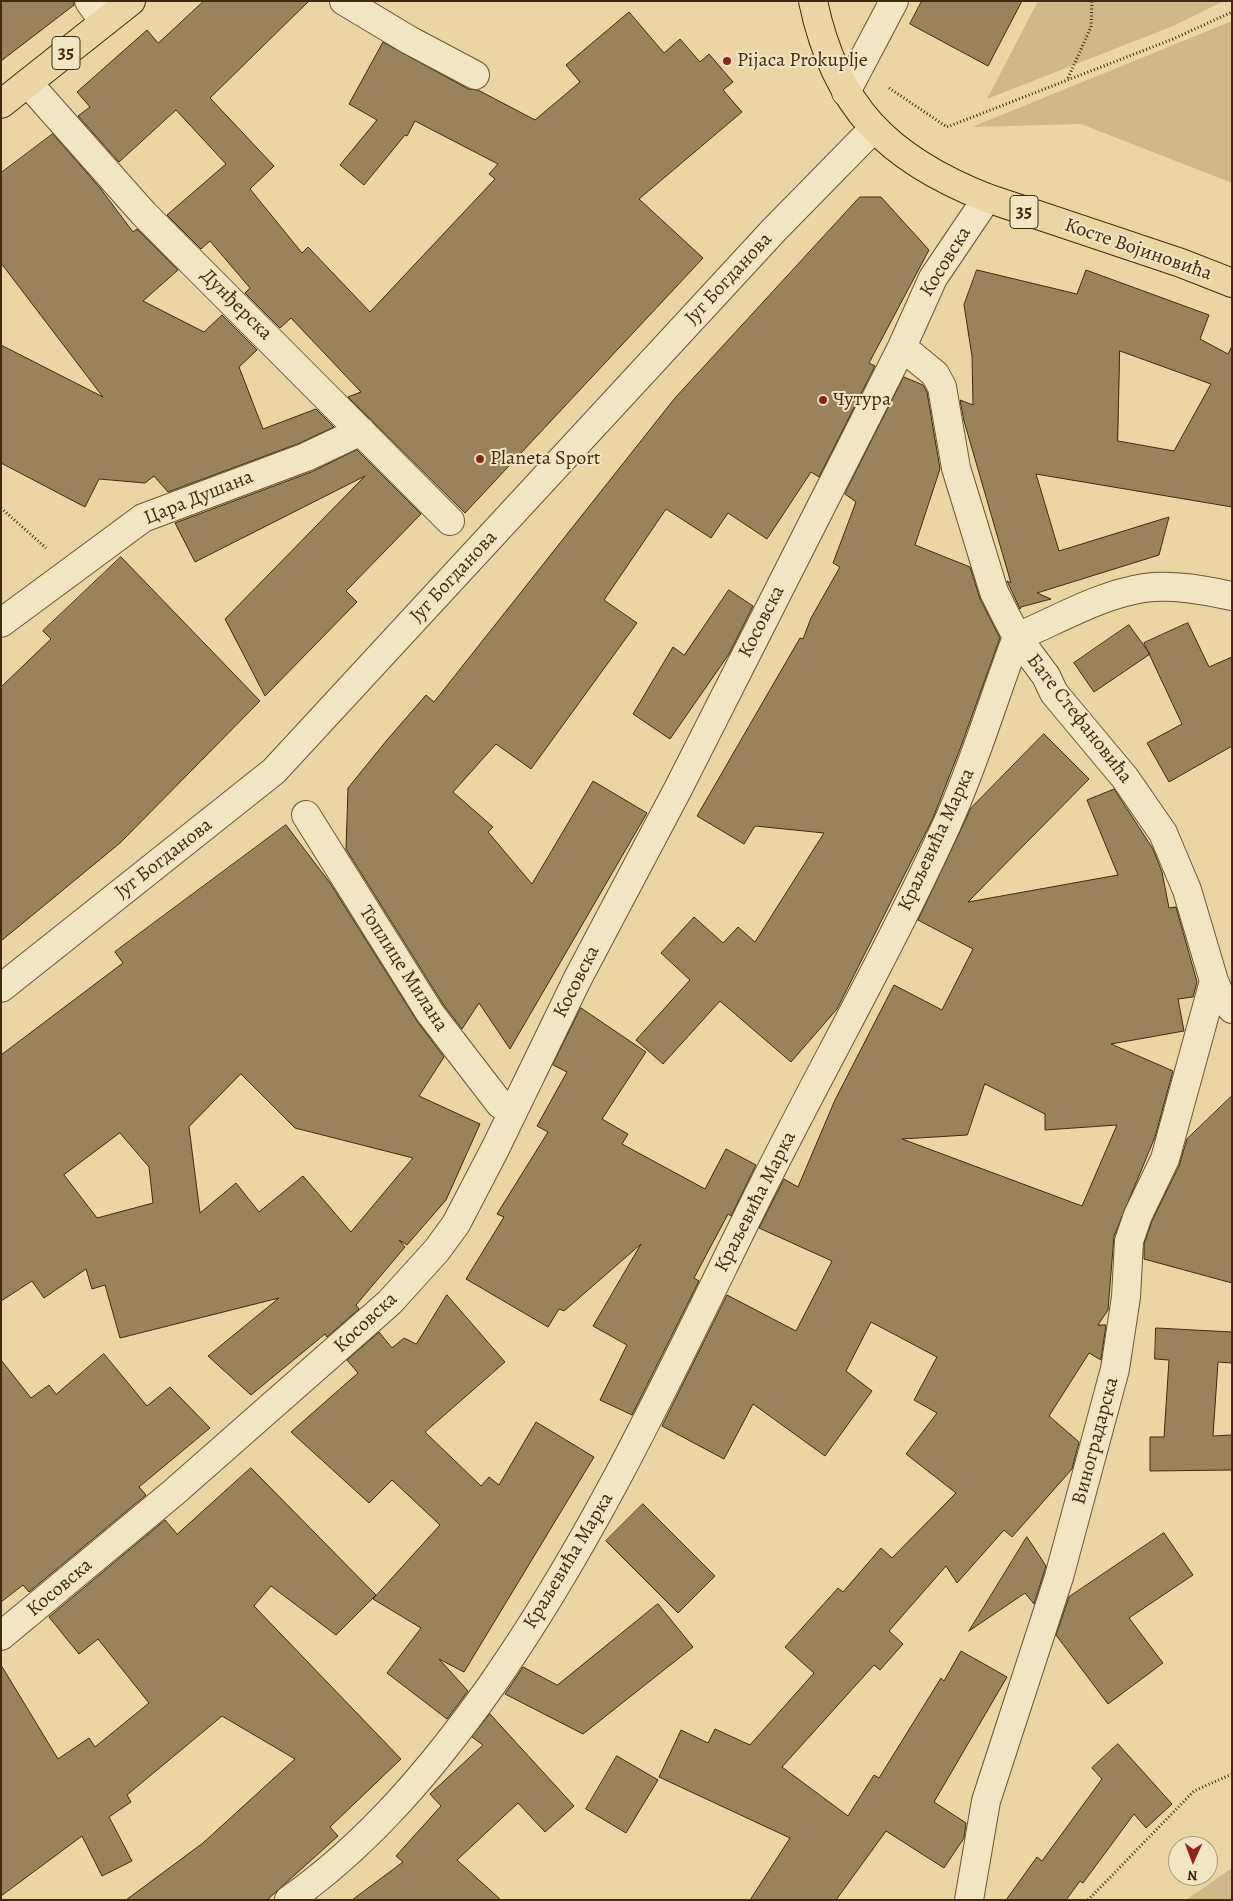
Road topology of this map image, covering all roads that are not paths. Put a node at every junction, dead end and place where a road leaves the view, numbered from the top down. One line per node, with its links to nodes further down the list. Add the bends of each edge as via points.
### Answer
1 (131, 1): 5 (main road, 35)
2 (344, 1): 6 (street)
3 (813, 1): 8 (main road, 35, via 823,44)
4 (894, 1): 8 (street)
5 (96, 12): 7 (main road, 35)
6 (475, 75)
7 (28, 84): 9 (main road, 35); 14 (street, Дунђерска, via 113,182)
8 (846, 92): 10 (main road, Косте Војиновића / 35)
9 (1, 104)
10 (873, 129): 11 (main road, Косте Војиновића / 35, via 917,163); 21 (street, Југ Богданова, via 774,230 274,771)
11 (987, 198): 12 (main road, Косте Војиновића / 35); 13 (street, Косовска, via 932,278)
12 (1232, 283)
13 (902, 347): 18 (street, Бате Стефановића, via 935,374 942,387 962,489 994,592); 23 (street, Косовска, via 678,789 578,978)
14 (361, 432): 15 (street, Дунђерска); 17 (street, Цара Душана, via 306,457 143,518)
15 (450, 521)
16 (1232, 596): 18 (street, via 1169,586 1144,588 1093,603)
17 (1, 623)
18 (1018, 637): 20 (street, Бате Стефановића, via 1054,693 1126,778 1163,833 1187,890); 25 (street, Краљевића Марка, via 932,858 764,1184 615,1485 538,1616 444,1748 386,1816 348,1853)
19 (306, 815): 23 (street, Топлице Милана, via 430,1014 500,1104)
20 (1214, 981): 22 (street, Бате Стефановића); 26 (street, Виноградарска, via 1164,1159 1138,1215 1130,1241 1126,1297 1115,1369 1059,1578 986,1801)
21 (1, 988)
22 (1232, 1010)
23 (513, 1112): 24 (street, Косовска, via 456,1224 390,1302 173,1493)
24 (1, 1636)
25 (289, 1900)
26 (969, 1900)

